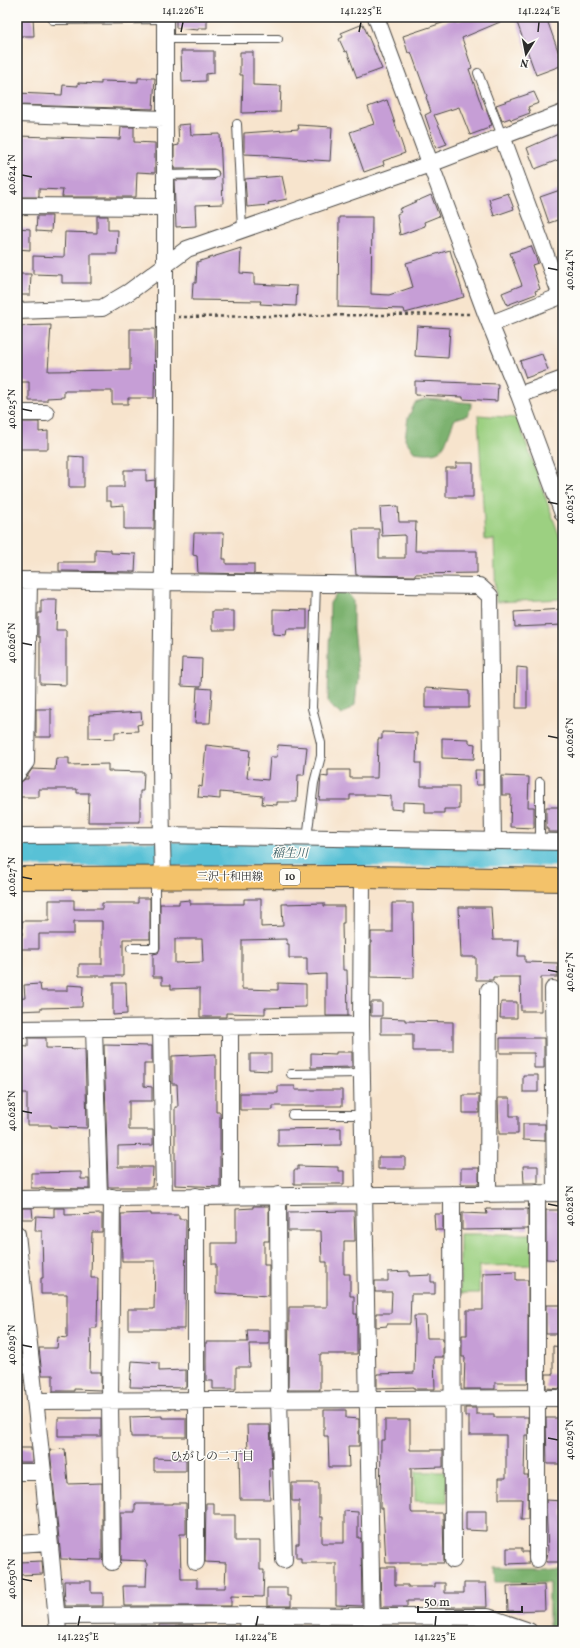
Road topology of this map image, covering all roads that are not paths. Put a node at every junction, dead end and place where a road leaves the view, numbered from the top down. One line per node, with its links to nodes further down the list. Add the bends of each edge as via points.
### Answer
1 (53, 17): 3 (lane, via 53,20)
2 (376, 17): 13 (street)
3 (84, 18): 4 (lane)
4 (164, 18): 5 (street)
5 (164, 39): 6 (lane); 10 (street)
6 (278, 39)
7 (478, 73): 12 (lane)
8 (563, 113): 12 (street)
9 (17, 114): 10 (street)
10 (164, 119): 15 (street)
11 (237, 124): 18 (lane)
12 (502, 136): 13 (street); 21 (street, via 561,296)
13 (430, 164): 18 (street); 21 (street)
14 (214, 174): 15 (lane)
15 (164, 175): 17 (street)
16 (17, 206): 17 (street)
17 (163, 207): 19 (street)
18 (242, 230): 19 (street, via 187,249)
19 (166, 263): 20 (street, via 102,308); 28 (street)
20 (17, 311)
21 (488, 319): 23 (street)
22 (563, 379): 23 (street)
23 (519, 395): 26 (street)
24 (17, 413): 25 (street)
25 (46, 413)
26 (563, 514)
27 (23, 580): 28 (street); 30 (street, via 26,762)
28 (161, 583): 29 (street); 33 (street)
29 (316, 584): 34 (lane, via 312,708 321,743 321,756 314,783); 35 (street, via 479,586 490,596)
30 (17, 774)
31 (540, 782): 36 (lane)
32 (17, 836): 33 (street)
33 (162, 838): 34 (street); 38 (street)
34 (307, 838): 35 (street)
35 (493, 841): 36 (street)
36 (540, 842): 37 (street)
37 (563, 842)
38 (160, 871): 39 (main road, 三沢十和田線 / 10); 40 (main road, 三沢十和田線 / 10); 42 (lane, via 155,948)
39 (362, 877): 41 (main road, 三沢十和田線 / 10); 45 (street)
40 (17, 878)
41 (563, 880)
42 (131, 948)
43 (553, 989): 54 (street)
44 (489, 990): 59 (street)
45 (361, 1025): 46 (street); 50 (street)
46 (230, 1026): 47 (street); 62 (street)
47 (161, 1027): 48 (street); 63 (street)
48 (94, 1028): 49 (street); 64 (street)
49 (17, 1029)
50 (362, 1073): 51 (lane); 53 (street)
51 (291, 1074)
52 (292, 1115): 53 (lane)
53 (363, 1115): 57 (street)
54 (559, 1133): 56 (street)
55 (538, 1193): 56 (street); 59 (street); 67 (street)
56 (559, 1193)
57 (365, 1194): 58 (street); 60 (street); 69 (street)
58 (452, 1194): 59 (street); 70 (street)
59 (488, 1194)
60 (278, 1195): 62 (street); 72 (street)
61 (196, 1196): 62 (street); 63 (street); 71 (street)
62 (230, 1196)
63 (164, 1197): 64 (street)
64 (106, 1198): 65 (street); 74 (street)
65 (17, 1199)
66 (17, 1234): 73 (street)
67 (538, 1398): 68 (street); 70 (street); 79 (street)
68 (563, 1398)
69 (367, 1399): 70 (street); 72 (street); 86 (street)
70 (453, 1399): 81 (street)
71 (195, 1400): 72 (street); 74 (street); 83 (street)
72 (279, 1400): 80 (street)
73 (35, 1401): 74 (street); 76 (street)
74 (110, 1401): 82 (street)
75 (17, 1472): 76 (street)
76 (43, 1472): 77 (street)
77 (49, 1542): 78 (street); 85 (street)
78 (17, 1544)
79 (537, 1559)
80 (284, 1560)
81 (453, 1560)
82 (112, 1562)
83 (196, 1562)
84 (248, 1615): 85 (street); 86 (street); 87 (street)
85 (57, 1624)
86 (372, 1624): 88 (street, via 488,1617)
87 (247, 1631)
88 (529, 1631)

